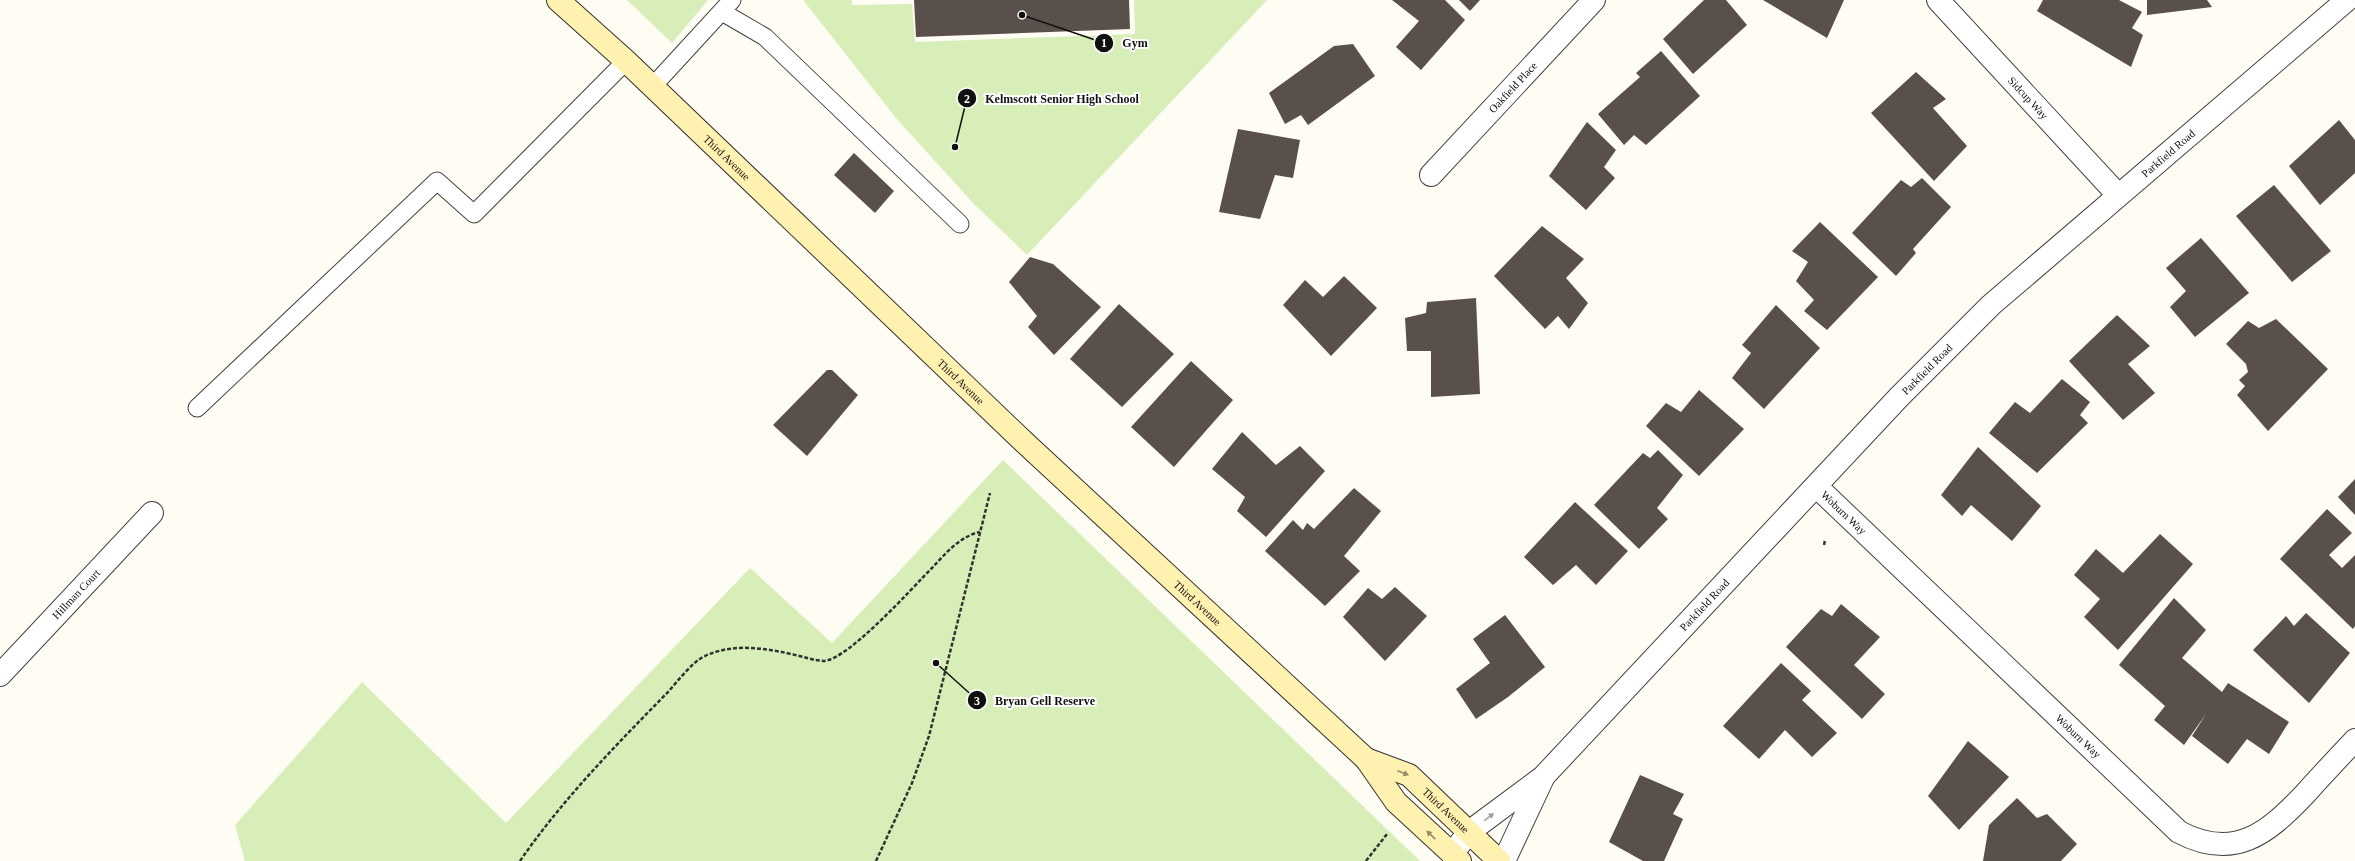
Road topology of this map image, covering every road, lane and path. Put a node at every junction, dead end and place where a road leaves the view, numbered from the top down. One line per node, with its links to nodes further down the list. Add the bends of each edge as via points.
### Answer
1 (558, 0): 6 (main road, Third Avenue)
2 (1594, 0): 8 (street, Oakfield Place)
3 (1938, 0): 9 (street, Sidcup Way)
4 (2347, 0): 9 (street, Parkfield Road)
5 (727, 6): 7 (lane); 10 (lane, via 765,37)
6 (626, 61): 7 (main road, Third Avenue); 11 (lane, via 474,214 437,181)
7 (653, 86): 20 (main road, Third Avenue, via 1024,442)
8 (1431, 175)
9 (2118, 195): 12 (street, Parkfield Road, via 1991,305 1899,397)
10 (960, 224)
11 (197, 408)
12 (1817, 487): 19 (street, Woburn Way, via 2179,832 2192,840 2220,846 2248,842 2260,835 2280,820); 21 (street, Parkfield Road)
13 (990, 493): 15 (path)
14 (152, 513): 18 (street, Hillman Court)
15 (980, 532): 25 (path, via 970,534 946,554 880,621 846,651 833,658 815,660 757,648 733,648 703,656 604,760 534,840); 26 (path, via 929,736 912,783)
16 (1825, 540): 17 (path)
17 (1824, 545)
18 (0, 675)
19 (2355, 740)
20 (1366, 759): 23 (main road, Third Avenue, one-way to 23, via 1409,775); 24 (main road, Third Avenue, one-way to 20, via 1396,802)
21 (1543, 777): 23 (street, Parkfield Road, one-way to 21); 29 (street, Parkfield Road)
22 (1389, 832): 27 (path)
23 (1469, 832): 24 (street, Parkfield Road); 28 (main road, Third Avenue)
24 (1456, 857)
25 (520, 861)
26 (876, 861)
27 (1366, 861)
28 (1499, 861)
29 (1504, 861)

